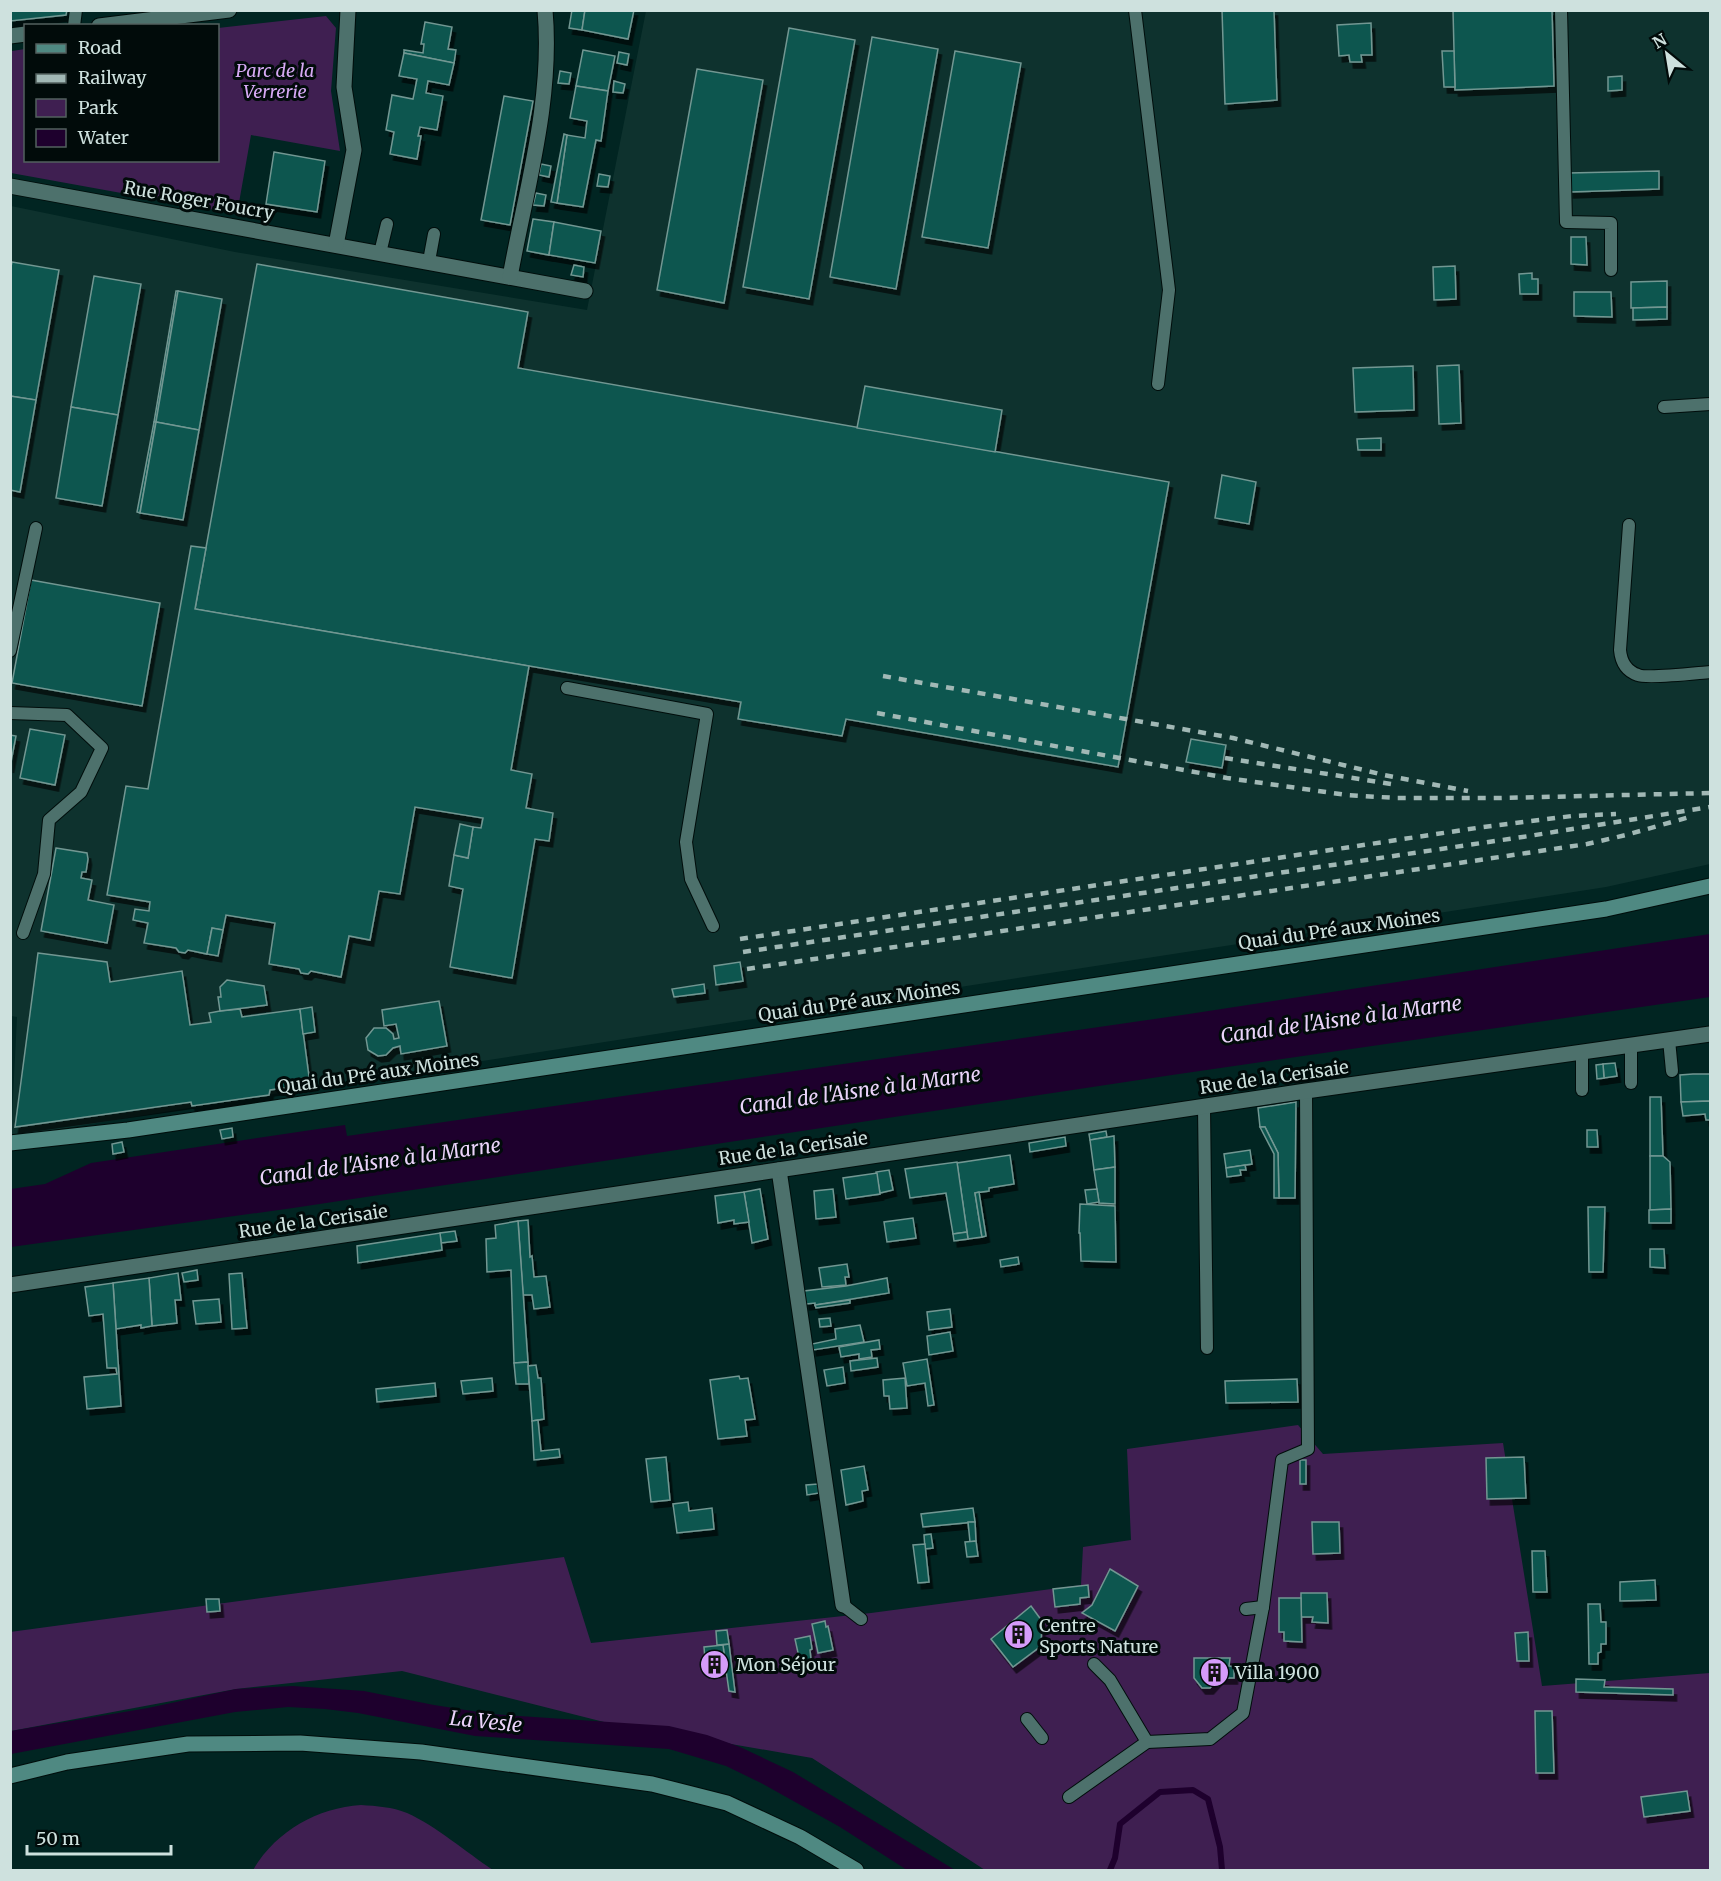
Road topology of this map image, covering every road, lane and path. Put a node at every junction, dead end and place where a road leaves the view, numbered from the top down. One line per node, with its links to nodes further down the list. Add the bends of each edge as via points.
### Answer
1 (229, 10): 6 (street)
2 (348, 10): 11 (street, via 344,87 354,150)
3 (545, 10): 15 (street, via 548,36 542,112)
4 (1135, 10): 17 (lane, via 1169,290)
5 (1561, 10): 14 (lane, via 1566,222 1611,223)
6 (156, 15): 7 (street)
7 (109, 24)
8 (10, 186): 11 (street, Rue Roger Foucry)
9 (387, 224): 12 (lane)
10 (434, 234): 13 (lane)
11 (336, 245): 12 (street, Rue Roger Foucry)
12 (380, 253): 13 (street, Rue Roger Foucry)
13 (429, 261): 15 (street, Rue Roger Foucry)
14 (1611, 270)
15 (510, 277): 16 (street, Rue Roger Foucry)
16 (585, 291)
17 (1158, 384)
18 (1710, 404): 19 (lane)
19 (1664, 406)
20 (1629, 525): 23 (lane, via 1621,661 1640,676)
21 (36, 528): 22 (lane)
22 (10, 651)
23 (1710, 672)
24 (567, 688): 27 (lane, via 707,714 686,842 691,879)
25 (10, 713): 28 (lane, via 67,715 102,748 81,792 49,820 44,874)
26 (1710, 886): 38 (street, Quai du Pré aux Moines, via 1594,911 140,1128)
27 (713, 926)
28 (23, 933)
29 (1710, 1034): 30 (street, Rue de la Cerisaie)
30 (1669, 1040): 31 (street, Rue de la Cerisaie); 33 (lane)
31 (1631, 1046): 32 (street, Rue de la Cerisaie); 34 (lane)
32 (1582, 1053): 35 (lane); 36 (street, Rue de la Cerisaie)
33 (1671, 1071)
34 (1631, 1083)
35 (1582, 1090)
36 (1306, 1091): 37 (street, Rue de la Cerisaie); 43 (lane, via 1308,1449 1282,1460)
37 (1204, 1107): 39 (street, Rue de la Cerisaie); 41 (lane)
38 (10, 1143)
39 (779, 1170): 40 (street, Rue de la Cerisaie); 42 (street)
40 (10, 1285)
41 (1207, 1348)
42 (843, 1605): 45 (lane)
43 (1263, 1607): 44 (lane); 49 (lane, via 1243,1713 1210,1739)
44 (1246, 1609)
45 (861, 1619)
46 (1094, 1664): 49 (lane, via 1110,1680)
47 (1027, 1719): 48 (lane)
48 (1042, 1738)
49 (1147, 1742): 51 (lane)
50 (10, 1776): 52 (street, via 67,1762 188,1744 300,1743 421,1752 652,1784 727,1803 800,1837)
51 (1070, 1797)
52 (856, 1870)

